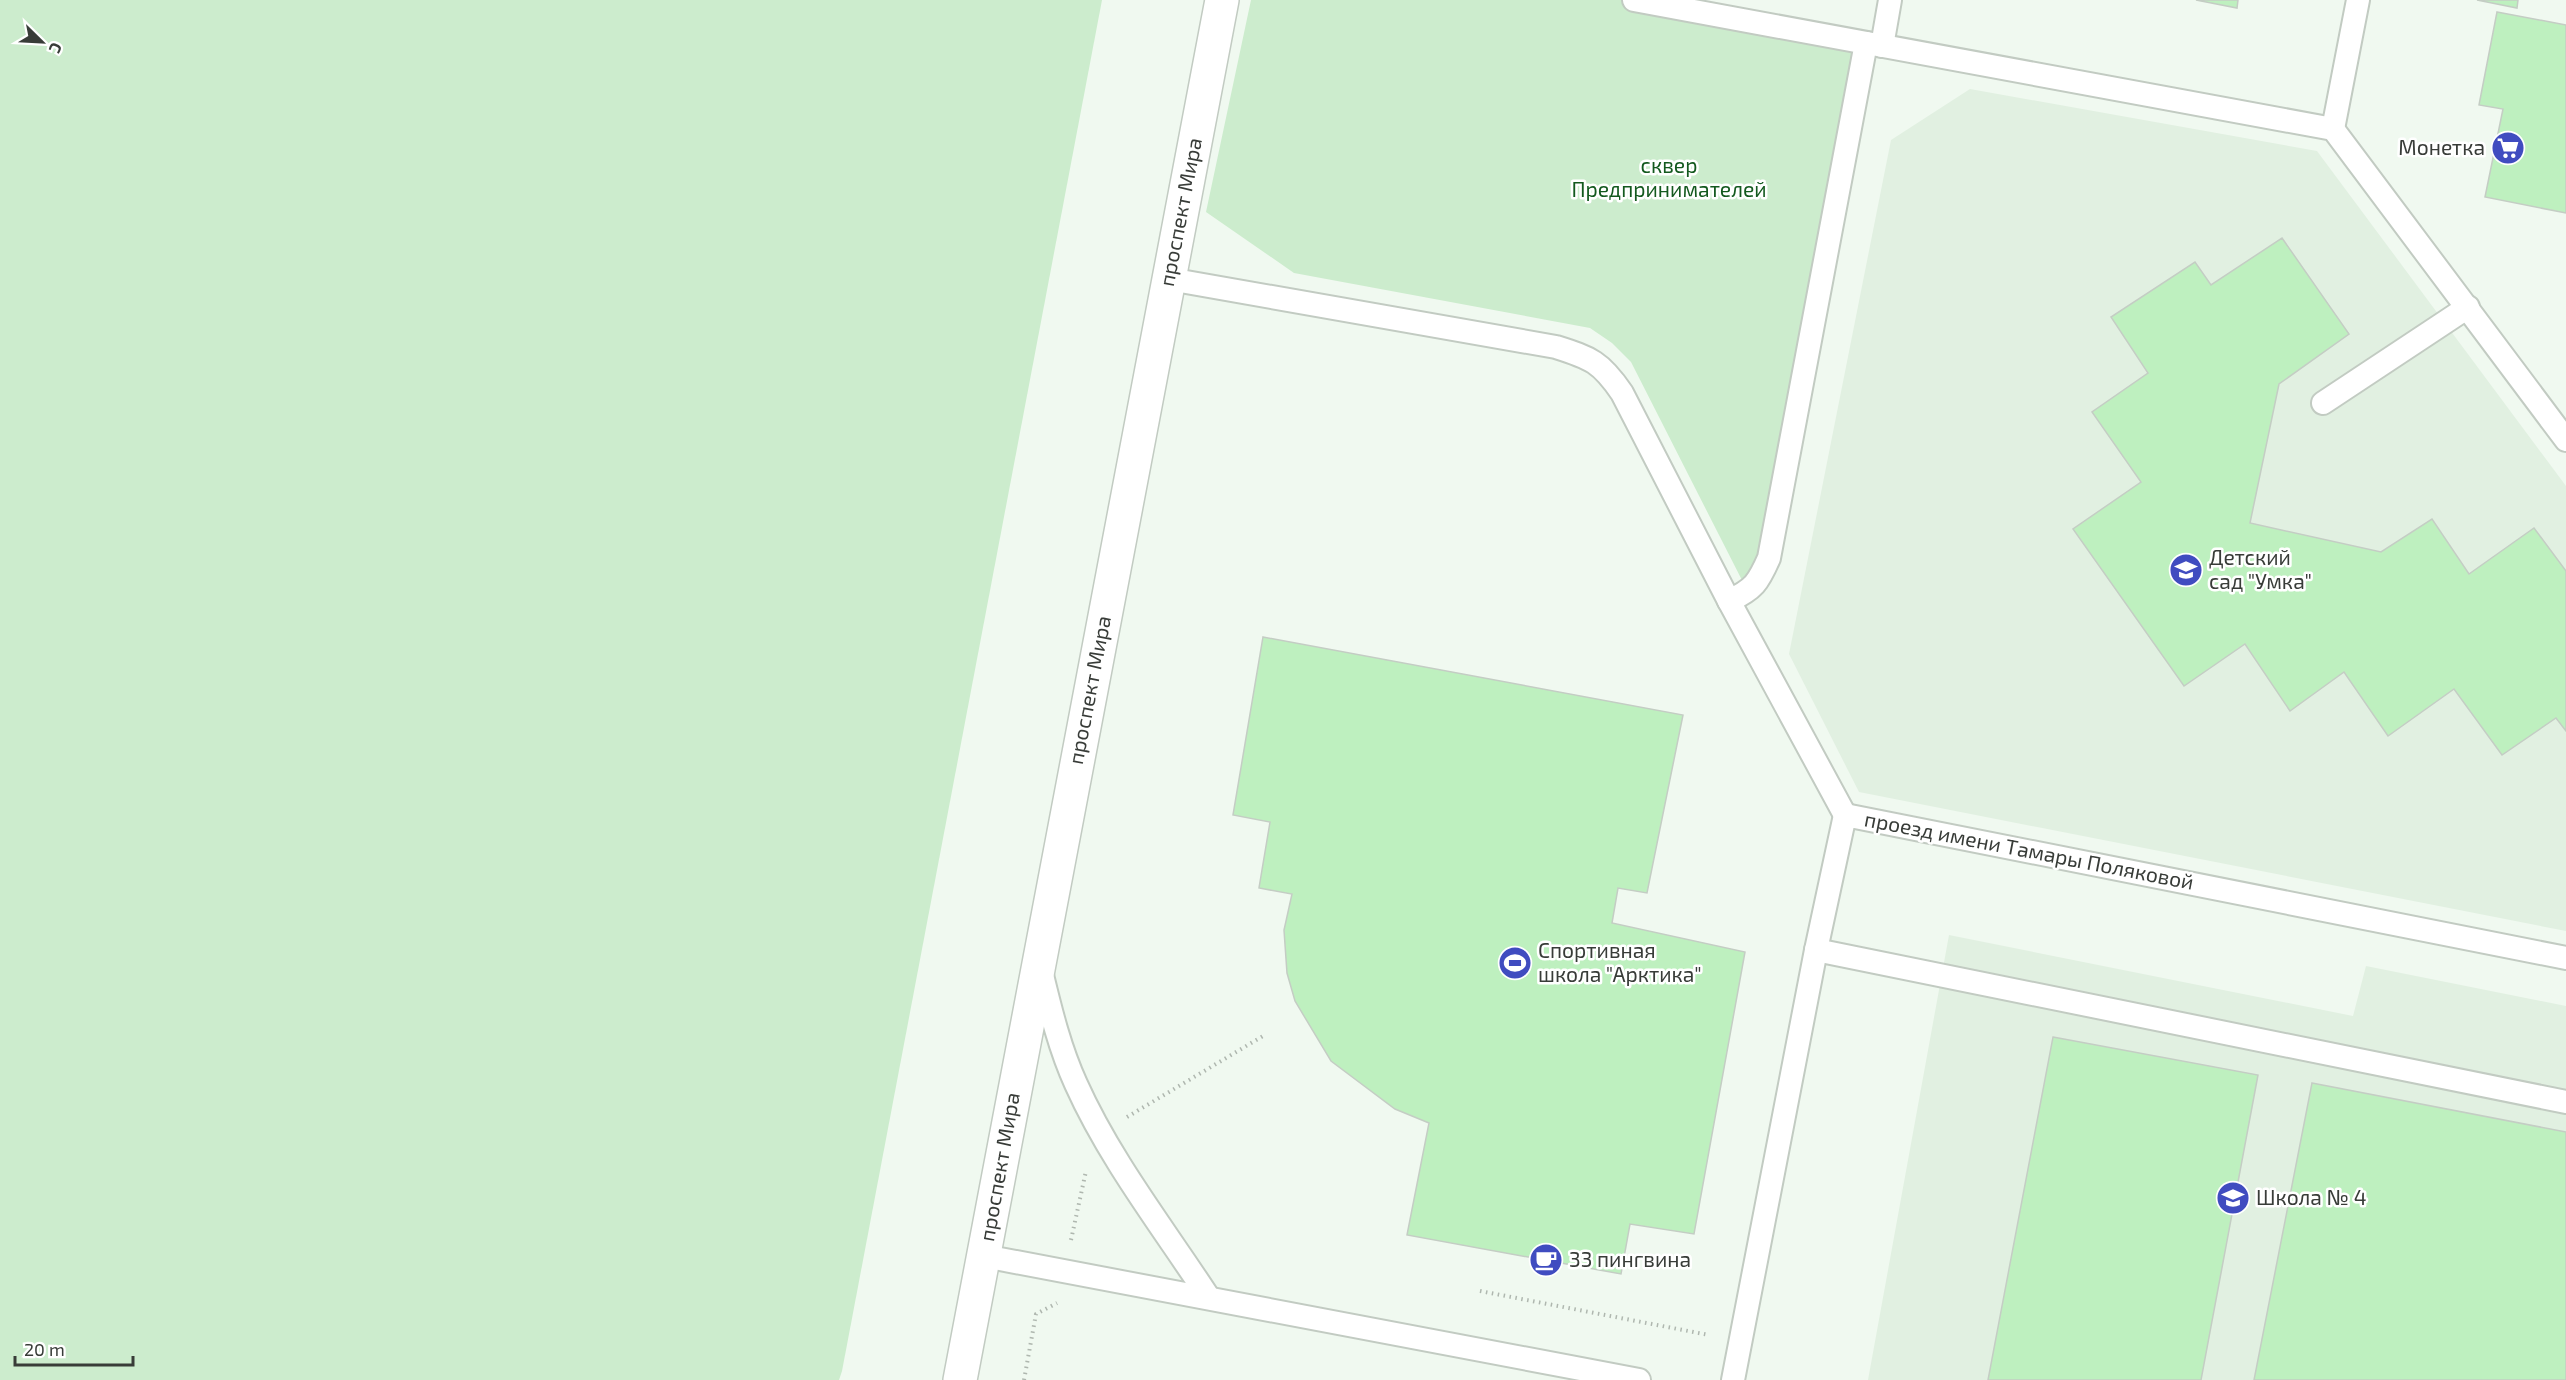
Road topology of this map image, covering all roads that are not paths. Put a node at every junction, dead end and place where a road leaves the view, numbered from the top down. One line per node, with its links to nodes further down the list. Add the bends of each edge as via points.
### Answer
1 (1222, 0): 7 (main road, проспект Мира)
2 (1634, 0): 5 (lane)
3 (1890, 0): 5 (lane)
4 (2358, 0): 6 (lane)
5 (1874, 44): 6 (lane); 11 (lane, via 1769,558 1760,581)
6 (2333, 129): 8 (lane)
7 (1169, 279): 11 (lane, via 1556,347 1590,357 1622,393); 15 (main road, проспект Мира)
8 (2468, 307): 9 (lane); 10 (lane)
9 (2323, 403)
10 (2564, 432)
11 (1729, 601): 12 (lane)
12 (1845, 815): 13 (lane, проезд имени Тамары Поляковой); 14 (lane, проезд имени Тамары Поляковой)
13 (1816, 950): 16 (lane); 21 (lane, проезд имени Тамары Поляковой)
14 (2566, 958)
15 (1038, 960): 17 (main road, проспект Мира); 18 (lane, via 1054,1026 1101,1134)
16 (2566, 1102)
17 (984, 1256): 18 (lane); 19 (main road, проспект Мира)
18 (1209, 1298): 20 (lane)
19 (960, 1380)
20 (1639, 1380)
21 (1733, 1380)

